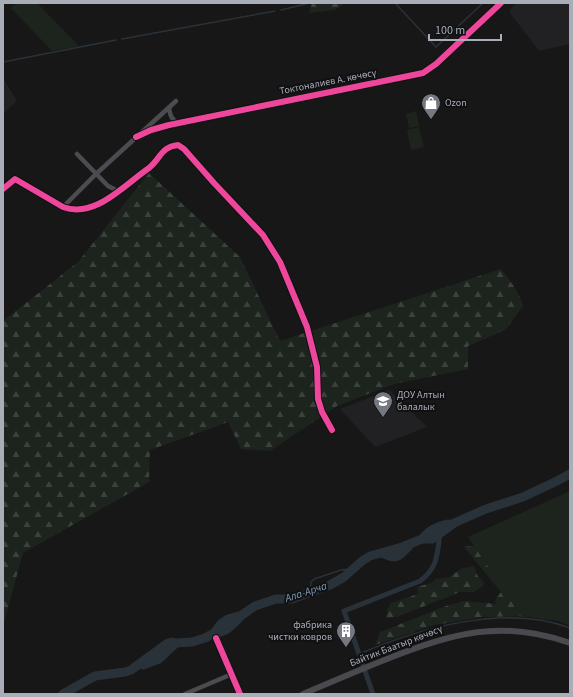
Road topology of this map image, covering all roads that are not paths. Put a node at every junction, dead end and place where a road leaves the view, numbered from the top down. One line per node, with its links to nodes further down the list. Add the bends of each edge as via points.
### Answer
1 (501, 3): 4 (street, Токтоналиев А. көчөсү, via 423,73)
2 (176, 101): 3 (street)
3 (169, 107): 4 (street, via 170,116); 5 (street)
4 (179, 123): 5 (street, Токтоналиев А. көчөсү)
5 (136, 137): 7 (street)
6 (77, 154): 7 (street)
7 (96, 174): 9 (street, via 108,186); 10 (street)
8 (3, 189): 10 (street, via 15,179)
9 (118, 191): 10 (street, via 93,207 72,210); 11 (street, via 149,168 165,148 178,145 264,235 280,262 307,327 317,367 318,399)
10 (63, 207)
11 (332, 430)
12 (216, 638): 14 (street)
13 (570, 643): 17 (main road, Байтик Баатыр көчөсү, via 540,635 514,632 464,634 434,641)
14 (232, 674): 15 (street); 16 (street)
15 (185, 694)
16 (240, 694)
17 (303, 694)

